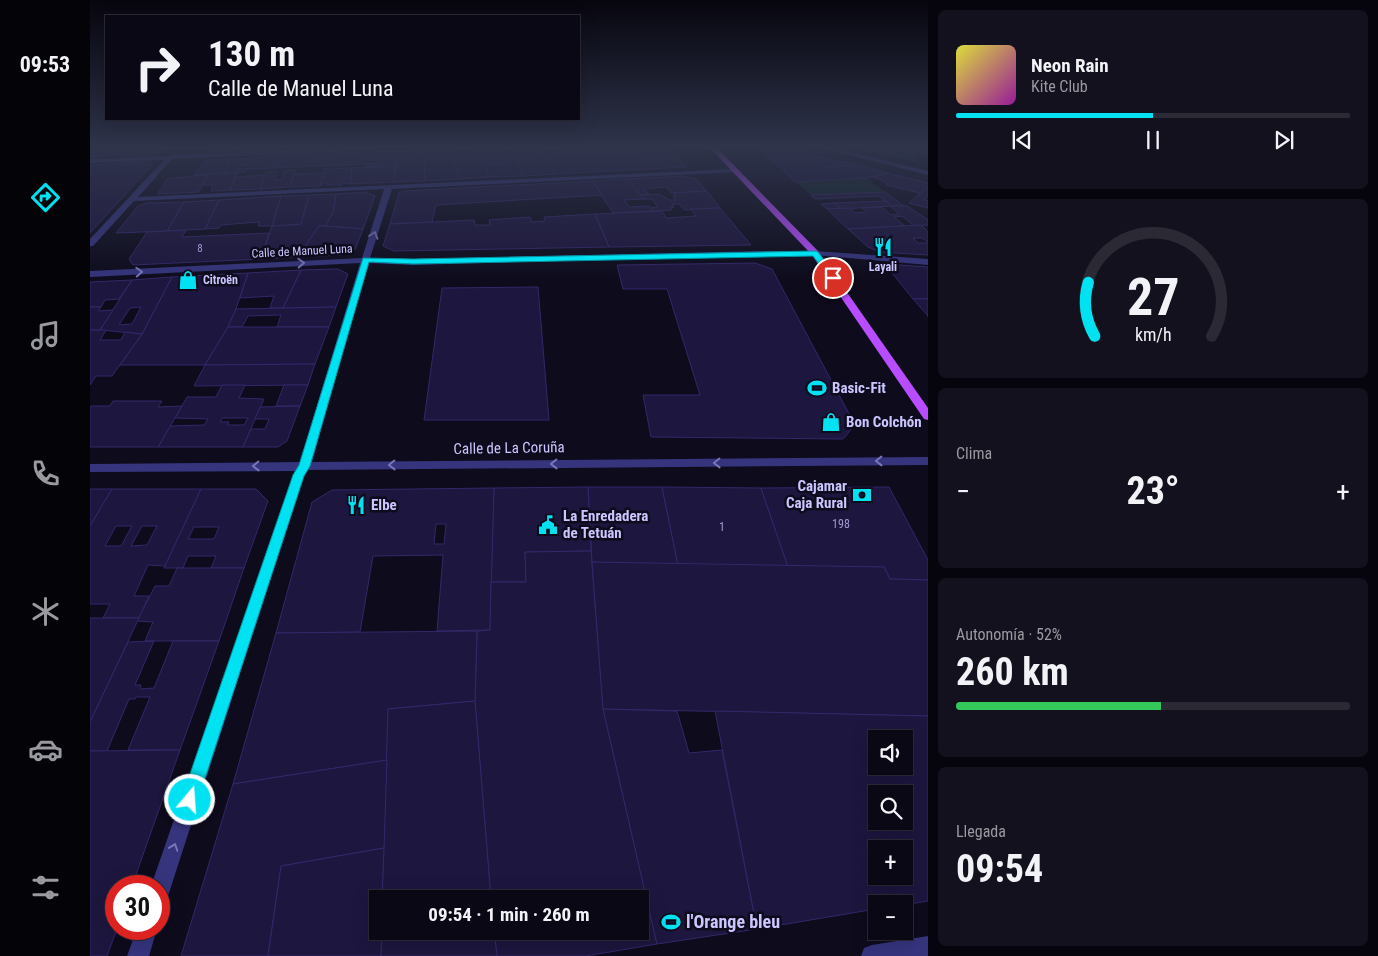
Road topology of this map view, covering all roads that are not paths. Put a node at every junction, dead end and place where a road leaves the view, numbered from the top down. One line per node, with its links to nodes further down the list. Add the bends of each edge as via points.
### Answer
1 (136, 193): 5 (street)
2 (257, 193): 5 (street)
3 (387, 193): 8 (street, one-way to 3)
4 (757, 193): 7 (main road)
5 (130, 199): 6 (street)
6 (90, 244)
7 (815, 253): 8 (street, Calle de Manuel Luna, via 413,262); 9 (street, Calle de Manuel Luna); 11 (main road)
8 (366, 260): 10 (street, Calle de Manuel Luna, one-way to 8); 13 (street)
9 (928, 262)
10 (90, 274)
11 (928, 416)
12 (928, 461): 13 (street, Calle de La Coruña, one-way to 13)
13 (305, 466): 14 (street, Calle de La Coruña, one-way to 14); 15 (street, one-way to 13, via 298,475)
14 (90, 468)
15 (165, 875)
16 (143, 940): 18 (street)
17 (928, 947): 19 (street)
18 (138, 956)
19 (872, 956)

